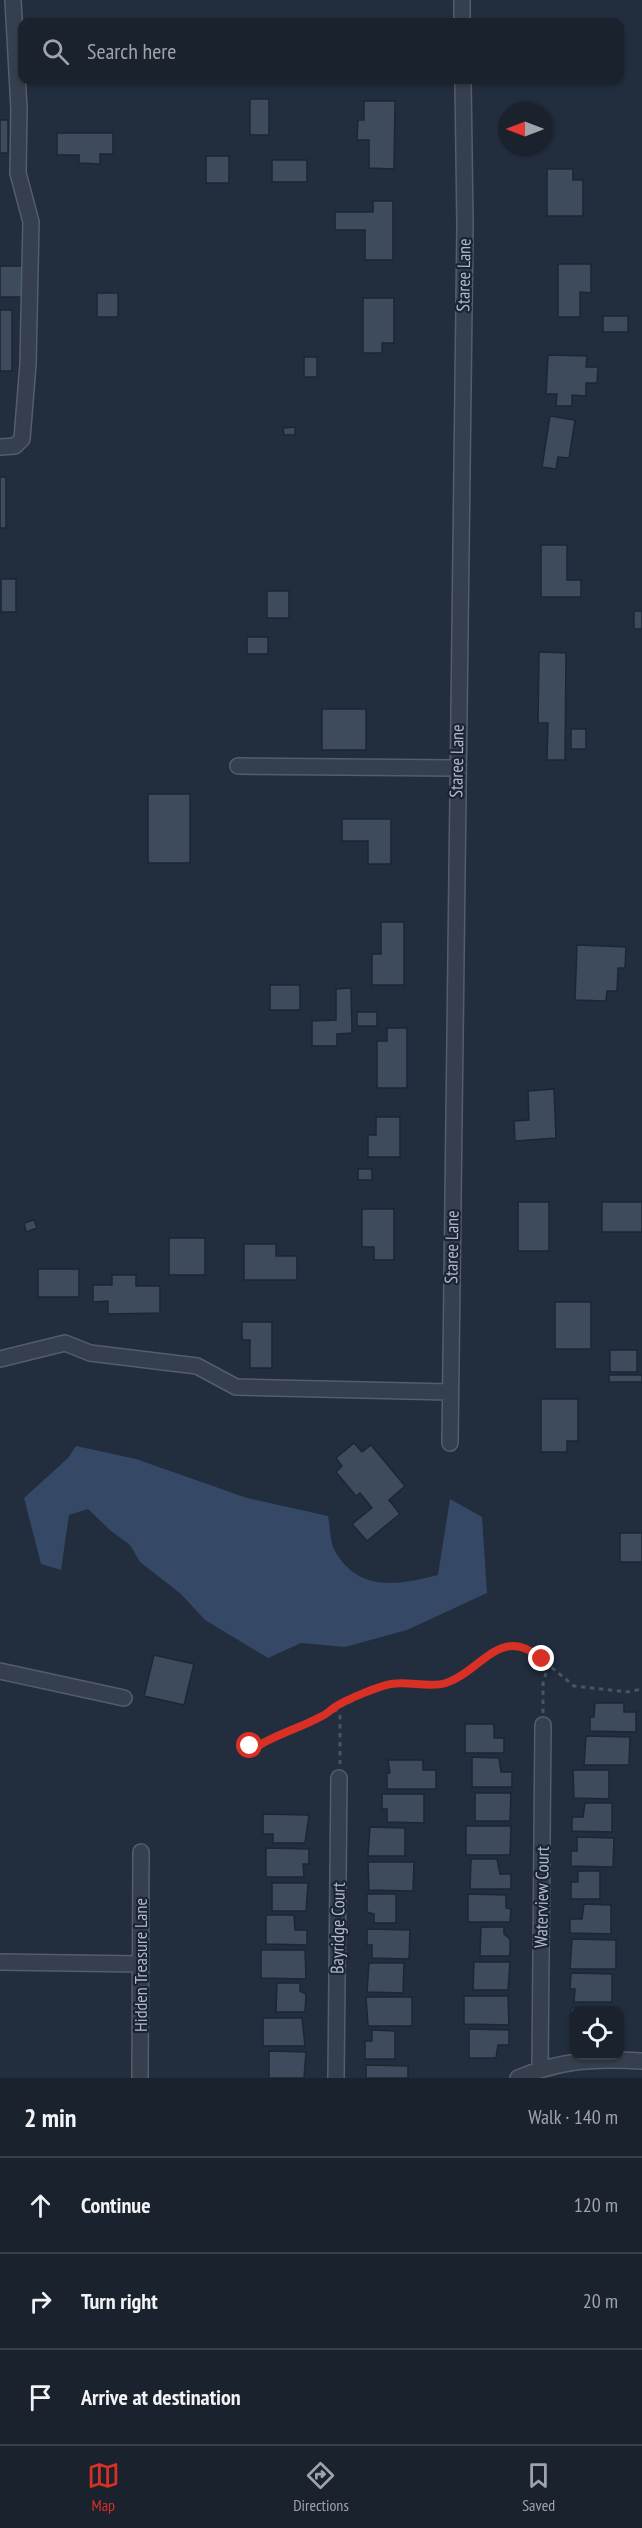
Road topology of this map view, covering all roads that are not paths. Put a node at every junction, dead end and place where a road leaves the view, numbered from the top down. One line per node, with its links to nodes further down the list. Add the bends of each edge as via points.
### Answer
1 (13, 0): 5 (street, via 18,173 31,222 28,364 22,439 15,446)
2 (462, 0): 3 (street)
3 (462, 18)
4 (463, 84): 7 (street, Staree Lane, via 465,225)
5 (0, 447)
6 (238, 766): 7 (street)
7 (456, 768): 9 (street, Staree Lane)
8 (0, 1359): 9 (street, via 65,1343 90,1353 196,1366 236,1387)
9 (450, 1392): 10 (street, Staree Lane)
10 (450, 1443)
11 (0, 1671): 12 (street)
12 (124, 1698)
13 (543, 1725): 19 (street, Waterview Court)
14 (339, 1778): 21 (street, Bayridge Court)
15 (141, 1852): 17 (street, Hidden Treasure Lane)
16 (0, 1962): 17 (street)
17 (140, 1964): 20 (street, Hidden Treasure Lane)
18 (642, 2061): 19 (street, via 591,2058)
19 (540, 2069): 22 (street)
20 (140, 2078)
21 (336, 2078)
22 (518, 2078)

